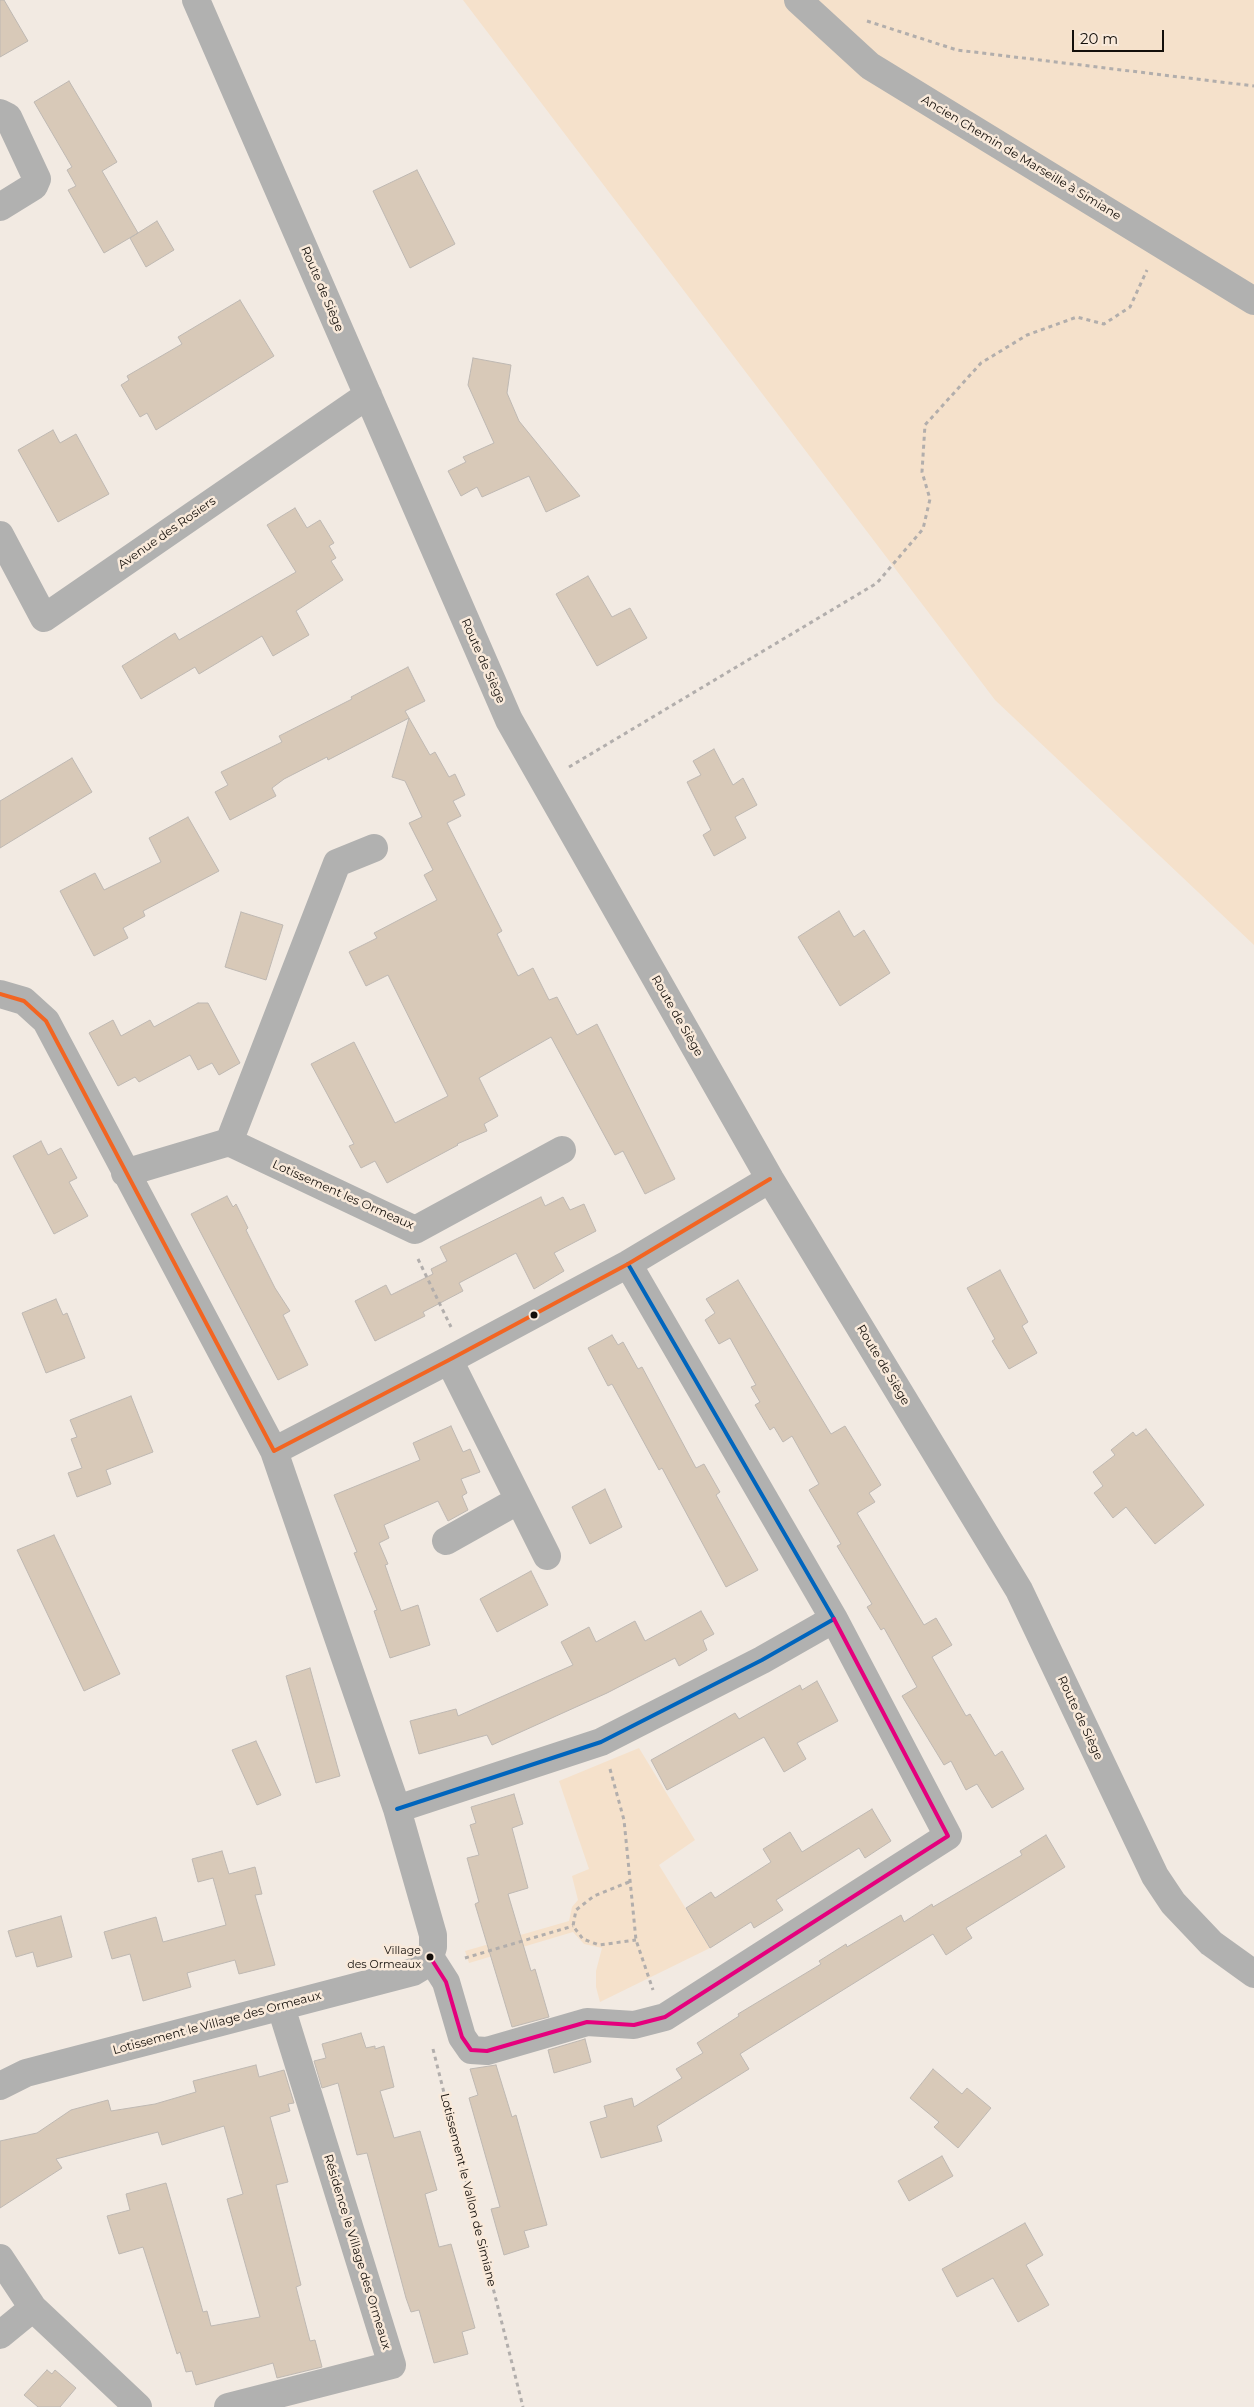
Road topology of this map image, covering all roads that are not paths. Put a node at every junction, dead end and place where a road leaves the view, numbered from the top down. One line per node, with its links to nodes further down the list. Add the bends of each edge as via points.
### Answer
1 (196, 0): 6 (street, Route de Siège)
2 (798, 0): 5 (street, Ancien Chemin de Marseille à Simiane, via 870,66)
3 (0, 113): 4 (street, via 8,117 37,179 34,186)
4 (0, 207)
5 (1254, 301)
6 (368, 395): 7 (street, Avenue des Rosiers, via 44,618); 13 (street, Route de Siège, via 509,720)
7 (0, 535)
8 (374, 848): 10 (street, via 337,864)
9 (0, 994): 12 (street, via 24,1001 46,1021)
10 (229, 1142): 11 (street, Lotissement les Ormeaux, via 415,1230); 12 (street)
11 (562, 1150)
12 (125, 1173): 16 (street)
13 (770, 1179): 14 (street); 23 (street, Route de Siège, via 1019,1590 1155,1876 1173,1903 1211,1943)
14 (628, 1264): 15 (street); 20 (street)
15 (456, 1357): 16 (street); 17 (street)
16 (274, 1451): 21 (street)
17 (520, 1500): 18 (street); 19 (street)
18 (446, 1541)
19 (547, 1556)
20 (834, 1619): 21 (street, via 762,1660 601,1742); 22 (street, via 948,1836 665,2017 634,2025 587,2022 486,2051 471,2050 462,2037 446,1982)
21 (397, 1809): 22 (street, via 432,1935 434,1947)
22 (430, 1957): 24 (street, Lotissement le Village des Ormeaux, via 414,1972)
23 (1254, 1974)
24 (281, 2007): 25 (street, Lotissement le Village des Ormeaux, via 26,2073); 30 (street, Résidence le Village des Ormeaux, via 392,2365)
25 (0, 2086)
26 (0, 2258): 27 (street)
27 (33, 2308): 28 (street); 29 (street)
28 (0, 2335)
29 (138, 2407)
30 (228, 2407)

